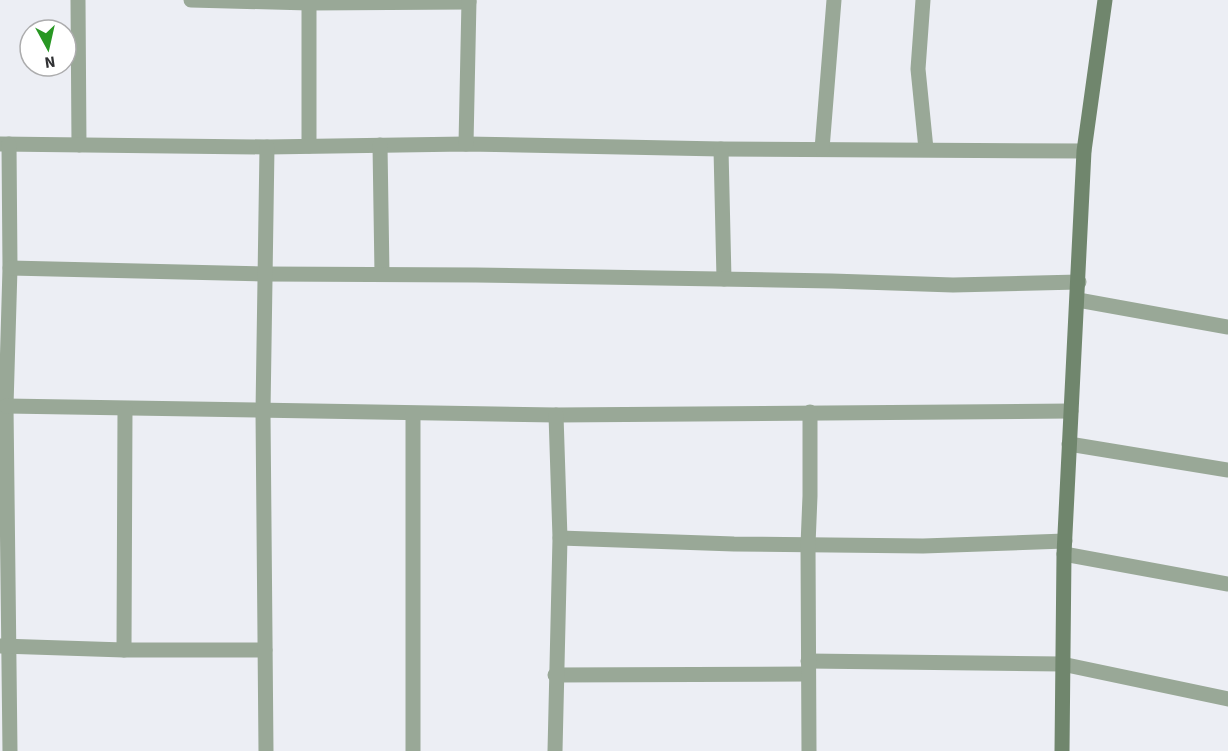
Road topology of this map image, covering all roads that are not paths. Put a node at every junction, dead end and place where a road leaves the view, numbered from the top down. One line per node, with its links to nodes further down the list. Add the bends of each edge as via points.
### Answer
1 (78, 0): 10 (street)
2 (191, 0): 7 (street)
3 (834, 0): 15 (street)
4 (923, 0): 16 (street, via 918,69)
5 (1105, 0): 17 (street)
6 (469, 1): 7 (street); 9 (street)
7 (309, 2): 12 (street)
8 (4, 144): 10 (street); 18 (street)
9 (466, 144): 11 (street); 14 (street)
10 (79, 145): 13 (street)
11 (380, 145): 12 (street); 20 (street)
12 (309, 146): 13 (street)
13 (267, 147): 19 (street)
14 (722, 149): 15 (street); 21 (street)
15 (822, 149): 16 (street)
16 (926, 149): 17 (street)
17 (1084, 151): 22 (street)
18 (10, 268): 19 (street); 25 (street)
19 (265, 274): 20 (street); 27 (street)
20 (382, 274): 21 (street)
21 (724, 279): 22 (street, via 953,285)
22 (1079, 282): 23 (street)
23 (1078, 300): 24 (street); 28 (street)
24 (1228, 327)
25 (6, 406): 26 (street); 34 (street)
26 (125, 409): 27 (street); 40 (street)
27 (263, 411): 30 (street); 41 (street)
28 (1071, 411): 29 (street); 32 (street)
29 (810, 412): 31 (street); 36 (street)
30 (413, 414): 31 (street); 48 (street)
31 (556, 415): 35 (street)
32 (1069, 444): 33 (street); 37 (street)
33 (1228, 470)
34 (4, 508): 39 (street)
35 (560, 538): 36 (street); 44 (street)
36 (808, 545): 37 (street); 43 (street)
37 (1065, 548): 38 (street); 42 (street)
38 (1228, 584)
39 (4, 646): 40 (street); 46 (street)
40 (124, 650): 41 (street)
41 (265, 650): 47 (street)
42 (1062, 664): 43 (street); 45 (street); 51 (street)
43 (808, 667): 44 (street); 50 (street)
44 (555, 675): 49 (street)
45 (1228, 699)
46 (10, 751)
47 (266, 751)
48 (412, 751)
49 (555, 751)
50 (809, 751)
51 (1062, 751)

